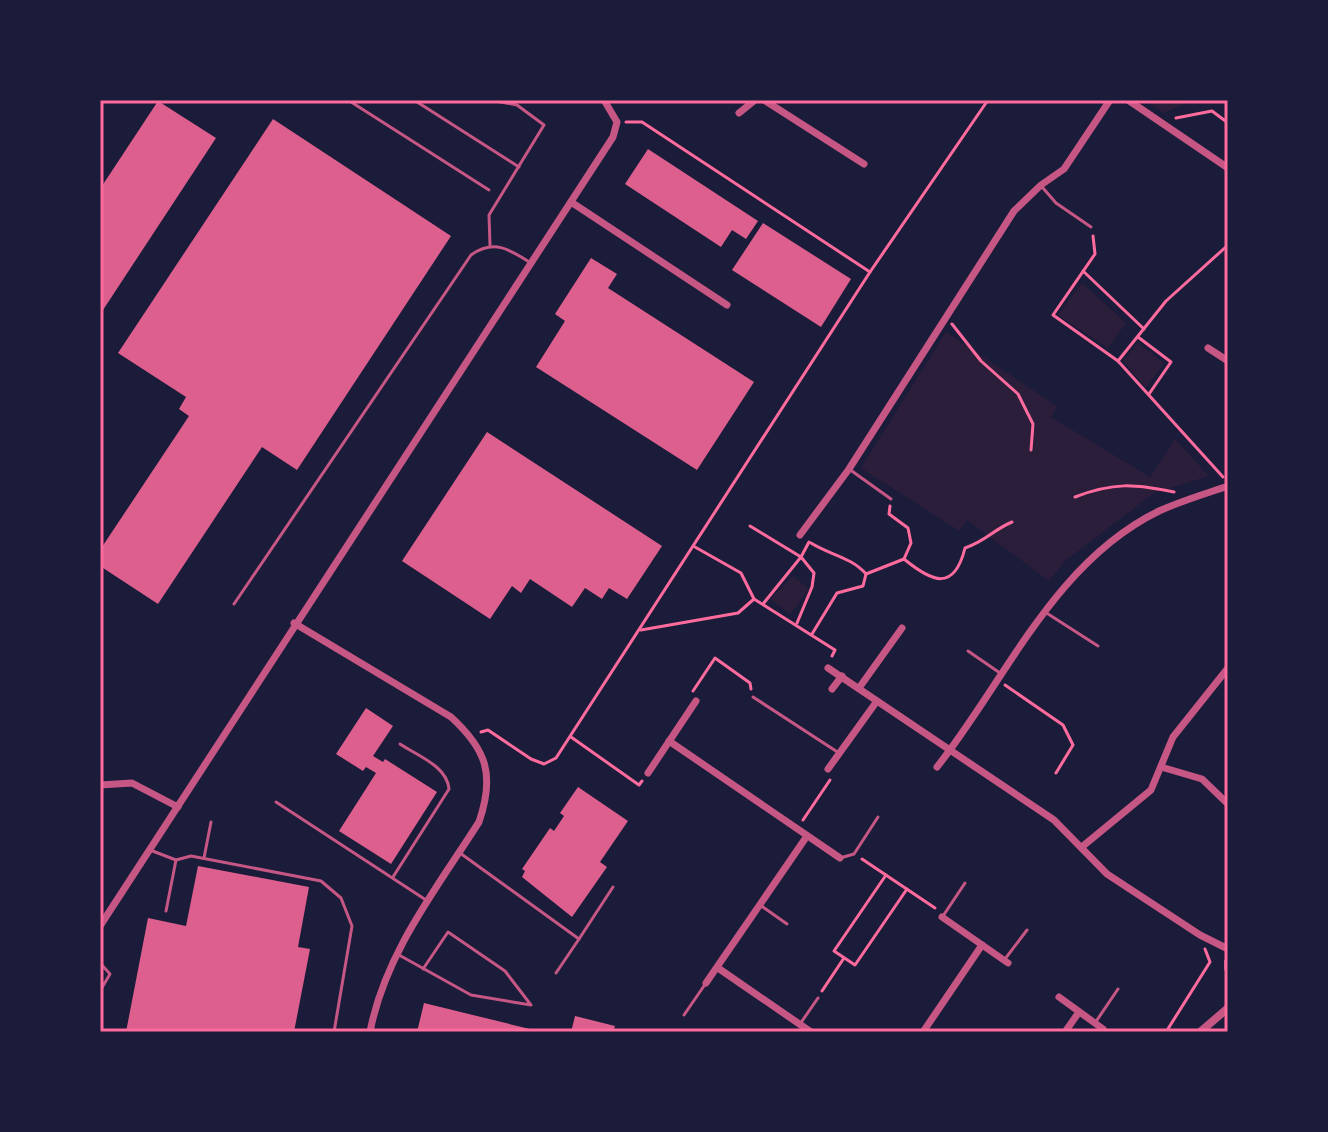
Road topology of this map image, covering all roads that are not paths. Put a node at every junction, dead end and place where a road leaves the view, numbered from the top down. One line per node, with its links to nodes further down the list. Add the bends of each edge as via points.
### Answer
1 (348, 100): 14 (lane)
2 (414, 100): 11 (lane)
3 (490, 100): 11 (lane, via 517,105 544,123)
4 (604, 100): 15 (street, via 617,122 613,137)
5 (755, 100): 9 (street)
6 (764, 100): 10 (street)
7 (1110, 100): 13 (street, via 1064,169)
8 (1128, 100): 12 (street)
9 (739, 113)
10 (864, 164)
11 (519, 167): 17 (lane, via 489,215)
12 (1228, 168)
13 (1041, 185): 16 (lane, via 1056,203); 22 (street, via 1014,211)
14 (489, 190)
15 (571, 202): 18 (street); 19 (street)
16 (1091, 227)
17 (490, 245): 18 (lane); 26 (lane, via 471,255 459,271)
18 (531, 263): 28 (street)
19 (727, 305)
20 (1208, 348): 21 (street)
21 (1228, 361)
22 (849, 469): 24 (lane); 25 (street)
23 (1228, 484): 27 (street, via 1159,511 1122,534 1091,558)
24 (891, 499)
25 (800, 535)
26 (234, 604)
27 (1045, 612): 30 (lane); 35 (street)
28 (294, 623): 52 (street); 58 (street, via 451,717 469,734 482,754 488,798)
29 (902, 628): 36 (street)
30 (1098, 646)
31 (968, 651): 35 (lane)
32 (828, 668): 34 (street)
33 (1228, 668): 46 (street, via 1188,714)
34 (842, 676): 36 (street); 37 (street)
35 (1001, 678): 43 (street)
36 (859, 688): 40 (street)
37 (832, 689)
38 (753, 697): 44 (lane)
39 (696, 701): 41 (street)
40 (877, 701): 43 (street); 44 (street)
41 (669, 741): 48 (street); 55 (street)
42 (400, 744): 62 (lane, via 439,769 449,789)
43 (949, 751): 45 (street); 56 (street, via 1054,820)
44 (839, 753): 47 (street)
45 (937, 767)
46 (1161, 767): 51 (street, via 1202,779); 56 (street, via 1151,790)
47 (828, 769)
48 (648, 773)
49 (100, 785): 52 (street, via 132,783)
50 (276, 802): 62 (lane)
51 (1228, 804)
52 (178, 807): 57 (street)
53 (878, 817): 60 (lane, via 854,854)
54 (211, 822): 59 (lane)
55 (807, 836): 60 (street); 66 (street)
56 (1083, 846): 74 (street, via 1107,874)
57 (150, 850): 61 (lane); 70 (street)
58 (460, 853): 65 (street); 72 (lane)
59 (204, 858): 61 (lane); 92 (lane, via 321,881 341,898 352,926)
60 (840, 858)
61 (176, 860): 67 (lane)
62 (393, 877): 65 (lane)
63 (965, 883): 68 (lane)
64 (613, 887): 72 (lane)
65 (429, 902): 75 (street)
66 (760, 905): 69 (lane); 78 (street)
67 (166, 911)
68 (942, 917): 73 (street)
69 (787, 924)
70 (100, 926)
71 (1027, 930): 76 (lane)
72 (579, 939): 80 (lane)
73 (982, 945): 76 (street); 95 (street)
74 (1228, 949)
75 (396, 954): 79 (lane); 93 (street)
76 (1006, 962)
77 (100, 963): 83 (lane, via 110,974)
78 (718, 968): 81 (street); 90 (street)
79 (423, 969): 79 (lane, via 471,995 531,1005 505,971 448,932)
80 (556, 973)
81 (706, 983): 88 (lane)
82 (1118, 989): 89 (lane)
83 (100, 991)
84 (1059, 997): 87 (street)
85 (818, 998): 90 (lane)
86 (1228, 1008): 97 (street)
87 (1079, 1012): 89 (street); 96 (street)
88 (684, 1015)
89 (1095, 1023): 91 (street)
90 (800, 1024): 94 (street)
91 (1103, 1029)
92 (334, 1032)
93 (370, 1032)
94 (811, 1032)
95 (923, 1032)
96 (1065, 1032)
97 (1200, 1032)

